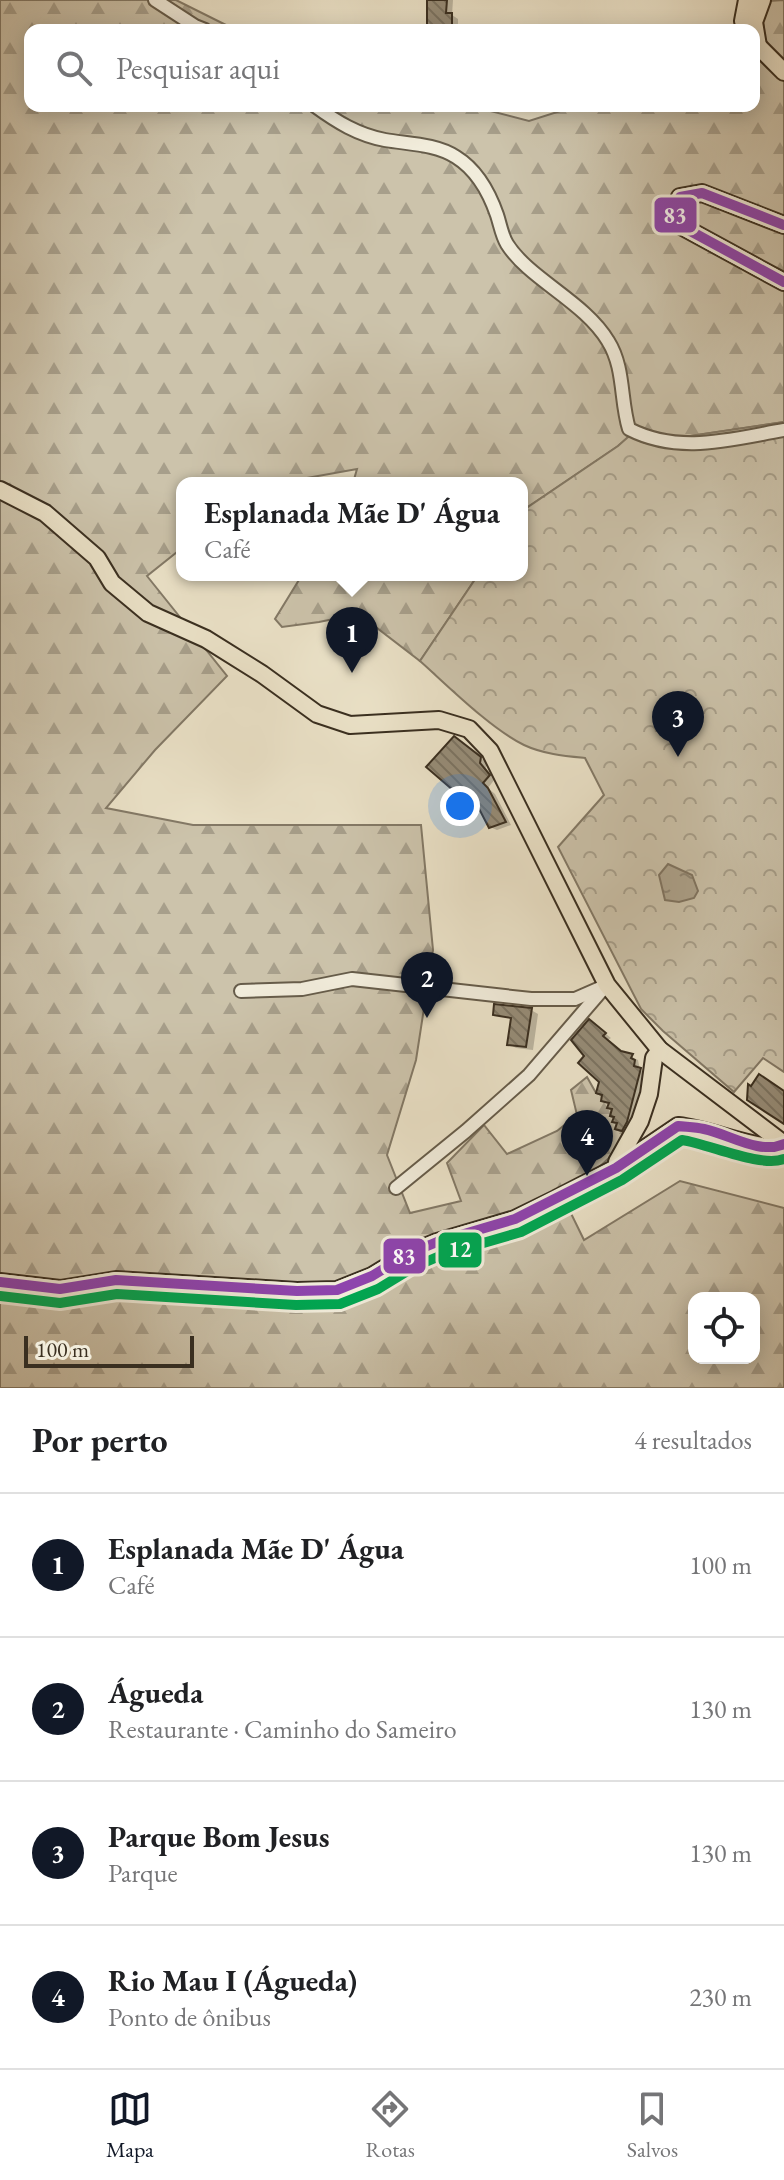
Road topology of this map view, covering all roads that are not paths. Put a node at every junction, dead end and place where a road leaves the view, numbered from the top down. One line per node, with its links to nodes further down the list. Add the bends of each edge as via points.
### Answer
1 (155, 0): 4 (street)
2 (747, 0): 5 (main road)
3 (762, 0): 6 (main road)
4 (194, 24)
5 (745, 24)
6 (754, 24)
7 (760, 48): 8 (main road)
8 (784, 72)
9 (323, 112): 12 (street, via 363,135 453,154 475,170 506,243 607,339 619,364 629,429 664,443 717,443)
10 (784, 225): 11 (main road, via 702,193 680,197 674,211 683,227)
11 (784, 282)
12 (784, 430)
13 (0, 490): 14 (main road, via 45,513 148,613 206,639 317,714 350,725 439,720 476,733 490,751)
14 (607, 985): 15 (street, via 575,999 352,979 302,989); 16 (main road); 19 (street, via 529,1075)
15 (241, 991)
16 (660, 1050): 17 (main road); 18 (main road, via 640,1121)
17 (783, 1144): 18 (main road, via 762,1147 678,1126)
18 (616, 1168): 20 (main road, via 515,1219 437,1242 337,1290 116,1280 60,1289)
19 (396, 1188)
20 (0, 1282)

